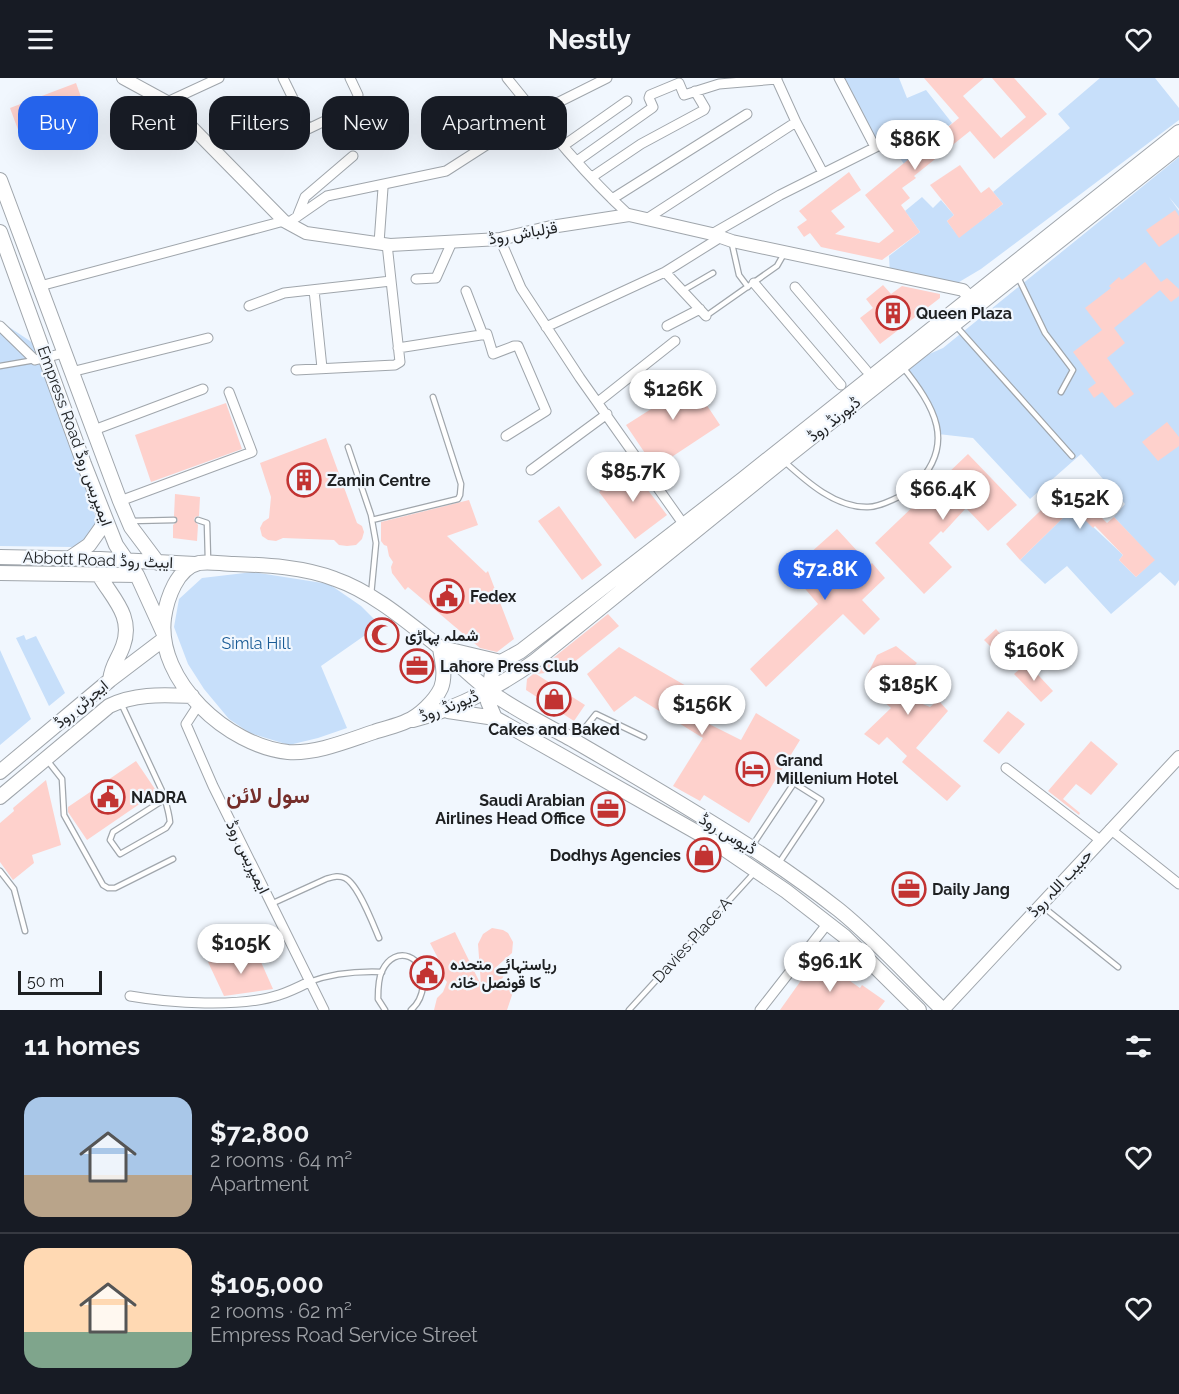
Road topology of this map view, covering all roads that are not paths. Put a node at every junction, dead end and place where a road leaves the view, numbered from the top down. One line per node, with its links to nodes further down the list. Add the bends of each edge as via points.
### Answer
1 (219, 78): 12 (street)
2 (283, 78): 17 (street, via 308,129)
3 (350, 78): 10 (street)
4 (507, 78): 13 (street)
5 (607, 78): 14 (street)
6 (776, 78): 9 (street); 18 (street)
7 (839, 78): 24 (street)
8 (128, 79): 11 (street, قزلباش روڈ)
9 (695, 91): 28 (street, via 684,95 680,83 650,95 652,108); 30 (street, via 704,110 641,144)
10 (358, 95)
11 (157, 96)
12 (180, 96)
13 (521, 96)
14 (567, 98)
15 (627, 101): 22 (street)
16 (747, 114): 33 (street)
17 (322, 122)
18 (796, 122): 29 (street); 35 (street)
19 (197, 131): 36 (street, قزلباش روڈ)
20 (1179, 132): 54 (main road, ڈیورنڈ روڈ)
21 (888, 141): 24 (street)
22 (567, 143)
23 (1179, 146): 45 (main road, ڈیورنڈ روڈ)
24 (875, 147): 29 (street)
25 (479, 150): 36 (street, via 446,171 327,196)
26 (567, 150): 28 (street)
27 (353, 156): 36 (street, via 305,197)
28 (577, 161): 30 (street)
29 (824, 173): 38 (street, via 780,195)
30 (592, 177): 33 (street)
31 (0, 180): 49 (main road, Empress Road ایمپریس روڈ)
32 (383, 188): 41 (street)
33 (612, 199): 34 (street)
34 (630, 215): 35 (street, قزلباش روڈ); 39 (street, قزلباش روڈ)
35 (648, 218): 38 (street, قزلباش روڈ)
36 (290, 220): 41 (street, قزلباش روڈ, via 306,233); 49 (street)
37 (0, 232): 66 (main road, Empress Road ایمپریس روڈ)
38 (722, 237): 42 (street, قزلباش روڈ); 43 (street); 48 (lane, via 740,275)
39 (500, 239): 40 (street, قزلباش روڈ); 60 (street, via 521,288)
40 (452, 242): 41 (street, قزلباش روڈ); 46 (street, via 435,278)
41 (383, 244): 47 (street)
42 (785, 252): 48 (lane, via 777,266); 54 (street, قزلباش روڈ, via 963,290)
43 (665, 272): 53 (street); 60 (street)
44 (713, 273): 53 (lane)
45 (1017, 275): 57 (main road, ڈیورنڈ روڈ); 76 (lane, via 1045,333 1073,370)
46 (416, 279)
47 (391, 281): 51 (street); 64 (street)
48 (751, 285): 56 (lane); 73 (street)
49 (40, 286): 65 (main road, Empress Road ایمپریس روڈ)
50 (795, 287): 71 (street)
51 (314, 290): 55 (street, via 284,293); 69 (street)
52 (466, 291): 61 (street)
53 (682, 291): 56 (street)
54 (970, 298): 92 (main road, ڈیورنڈ روڈ)
55 (249, 306)
56 (703, 312): 59 (street)
57 (954, 324): 68 (main road, ڈیورنڈ روڈ); 83 (lane)
58 (0, 326): 66 (street)
59 (666, 326)
60 (546, 327): 78 (street)
61 (483, 335): 64 (street); 81 (street, via 489,336 493,354 518,346 546,411)
62 (208, 338): 72 (street)
63 (675, 341): 78 (street)
64 (398, 348): 69 (street, via 400,362 394,364)
65 (64, 353): 66 (street); 72 (main road, Empress Road ایمپریس روڈ)
66 (41, 359): 67 (lane); 90 (main road, Empress Road ایمپریس روڈ)
67 (0, 366)
68 (902, 366): 84 (main road, ڈیورنڈ روڈ); 84 (lane, via 924,394 937,428 933,464 909,491 869,507 846,503 808,483)
69 (322, 368): 70 (street)
70 (296, 370)
71 (866, 370)
72 (71, 372): 80 (main road, Empress Road ایمپریس روڈ)
73 (841, 385)
74 (202, 389): 80 (street)
75 (229, 392): 86 (street, via 252,452)
76 (1061, 392)
77 (433, 397): 89 (lane, via 461,484 460,495 458,499)
78 (598, 402): 79 (street)
79 (607, 414): 85 (street); 92 (street)
80 (94, 430): 86 (main road, Empress Road ایمپریس روڈ)
81 (506, 436)
82 (348, 447): 89 (lane)
83 (1072, 456)
84 (783, 460): 109 (main road, ڈیورنڈ روڈ, via 535,661)
85 (531, 470)
86 (120, 501): 91 (main road, Empress Road ایمپریس روڈ)
87 (174, 520): 91 (lane)
88 (198, 520): 98 (lane, via 207,523)
89 (372, 520): 103 (lane, via 376,543)
90 (106, 521): 93 (main road, Empress Road ایمپریس روڈ); 95 (main road, via 89,545)
91 (129, 521): 97 (main road, Empress Road ایمپریس روڈ)
92 (684, 525): 107 (main road, ڈیورنڈ روڈ, via 521,651)
93 (114, 554): 95 (main road, Abbott Road ایبٹ روڈ); 96 (main road, Abbott Road ایبٹ روڈ); 101 (main road, Empress Road ایمپریس روڈ)
94 (0, 557): 95 (main road, Abbott Road ایبٹ روڈ)
95 (70, 558)
96 (127, 562): 97 (main road, Abbott Road ایبٹ روڈ); 102 (main road)
97 (158, 563): 98 (main road, Abbott Road ایبٹ روڈ)
98 (202, 563): 103 (main road, via 285,568 331,577); 105 (main road, via 182,574 175,586)
99 (0, 573): 100 (main road, Abbott Road ایبٹ روڈ)
100 (99, 574): 101 (main road, Abbott Road ایبٹ روڈ); 104 (main road)
101 (117, 575): 102 (main road, Abbott Road ایبٹ روڈ); 104 (main road, Empress Road ایمپریس روڈ)
102 (137, 575): 105 (main road)
103 (371, 598): 106 (main road)
104 (119, 603): 108 (main road, Empress Road ایمپریس روڈ, via 124,642)
105 (163, 636): 108 (main road, ایجرٹن روڈ); 111 (main road, via 170,664)
106 (440, 648): 107 (main road); 109 (main road, ڈیوس روڈ); 114 (main road, via 444,675 441,688)
107 (501, 662): 109 (main road, ڈیورنڈ روڈ, via 492,672)
108 (110, 680): 120 (main road, ایجرٹن روڈ)
109 (489, 690): 112 (main road, ڈیورنڈ روڈ); 113 (main road, via 488,705); 116 (main road, ڈیوس روڈ)
110 (120, 700): 111 (main road, via 140,695); 118 (main road); 122 (lane)
111 (195, 700): 114 (main road, via 240,735 268,748 290,752 330,746); 131 (street, ایمپریس روڈ, via 186,724)
112 (445, 711): 113 (main road, ڈیوس روڈ); 114 (main road, ڈیورنڈ روڈ)
113 (495, 718): 128 (main road, ڈیوس روڈ)
114 (409, 721)
115 (644, 737): 116 (lane, via 596,714)
116 (574, 741): 125 (main road, ڈیوس روڈ)
117 (1179, 757): 123 (street, حبیب اللہ روڈ)
118 (46, 758): 121 (main road); 126 (lane, via 62,779 64,815 103,885 123,885)
119 (1006, 768): 124 (street)
120 (0, 772)
121 (0, 797)
122 (165, 799): 122 (lane, via 169,825 120,854 110,840 113,832)
123 (1110, 829): 124 (street, حبیب اللہ روڈ); 130 (street)
124 (1100, 840): 132 (street, حبیب اللہ روڈ)
125 (751, 848): 127 (main road, ڈیوس روڈ); 127 (lane, via 794,783 821,800)
126 (173, 859)
127 (778, 866): 146 (main road, ڈیوس روڈ, via 838,910)
128 (757, 870): 133 (main road, ڈیوس روڈ); 143 (lane, Davies Place A)
129 (0, 871): 134 (lane, via 14,889)
130 (1179, 884)
131 (271, 904): 135 (lane, via 326,879 344,877 356,890); 138 (street, ایمپریس روڈ)
132 (1040, 905): 136 (lane); 146 (street, حبیب اللہ روڈ)
133 (828, 923): 144 (street); 145 (main road, ڈیوس روڈ)
134 (25, 931)
135 (379, 938)
136 (1118, 967)
137 (382, 972): 138 (lane, via 332,975); 141 (lane, via 378,999); 142 (lane, via 397,956 409,956 421,965 422,991)
138 (309, 982): 139 (street, via 279,995 249,1001 182,1002); 140 (street, ایمپریس روڈ)
139 (130, 996)
140 (324, 1010)
141 (385, 1010)
142 (411, 1010)
143 (629, 1010)
144 (760, 1010)
145 (919, 1010)
146 (943, 1010)

